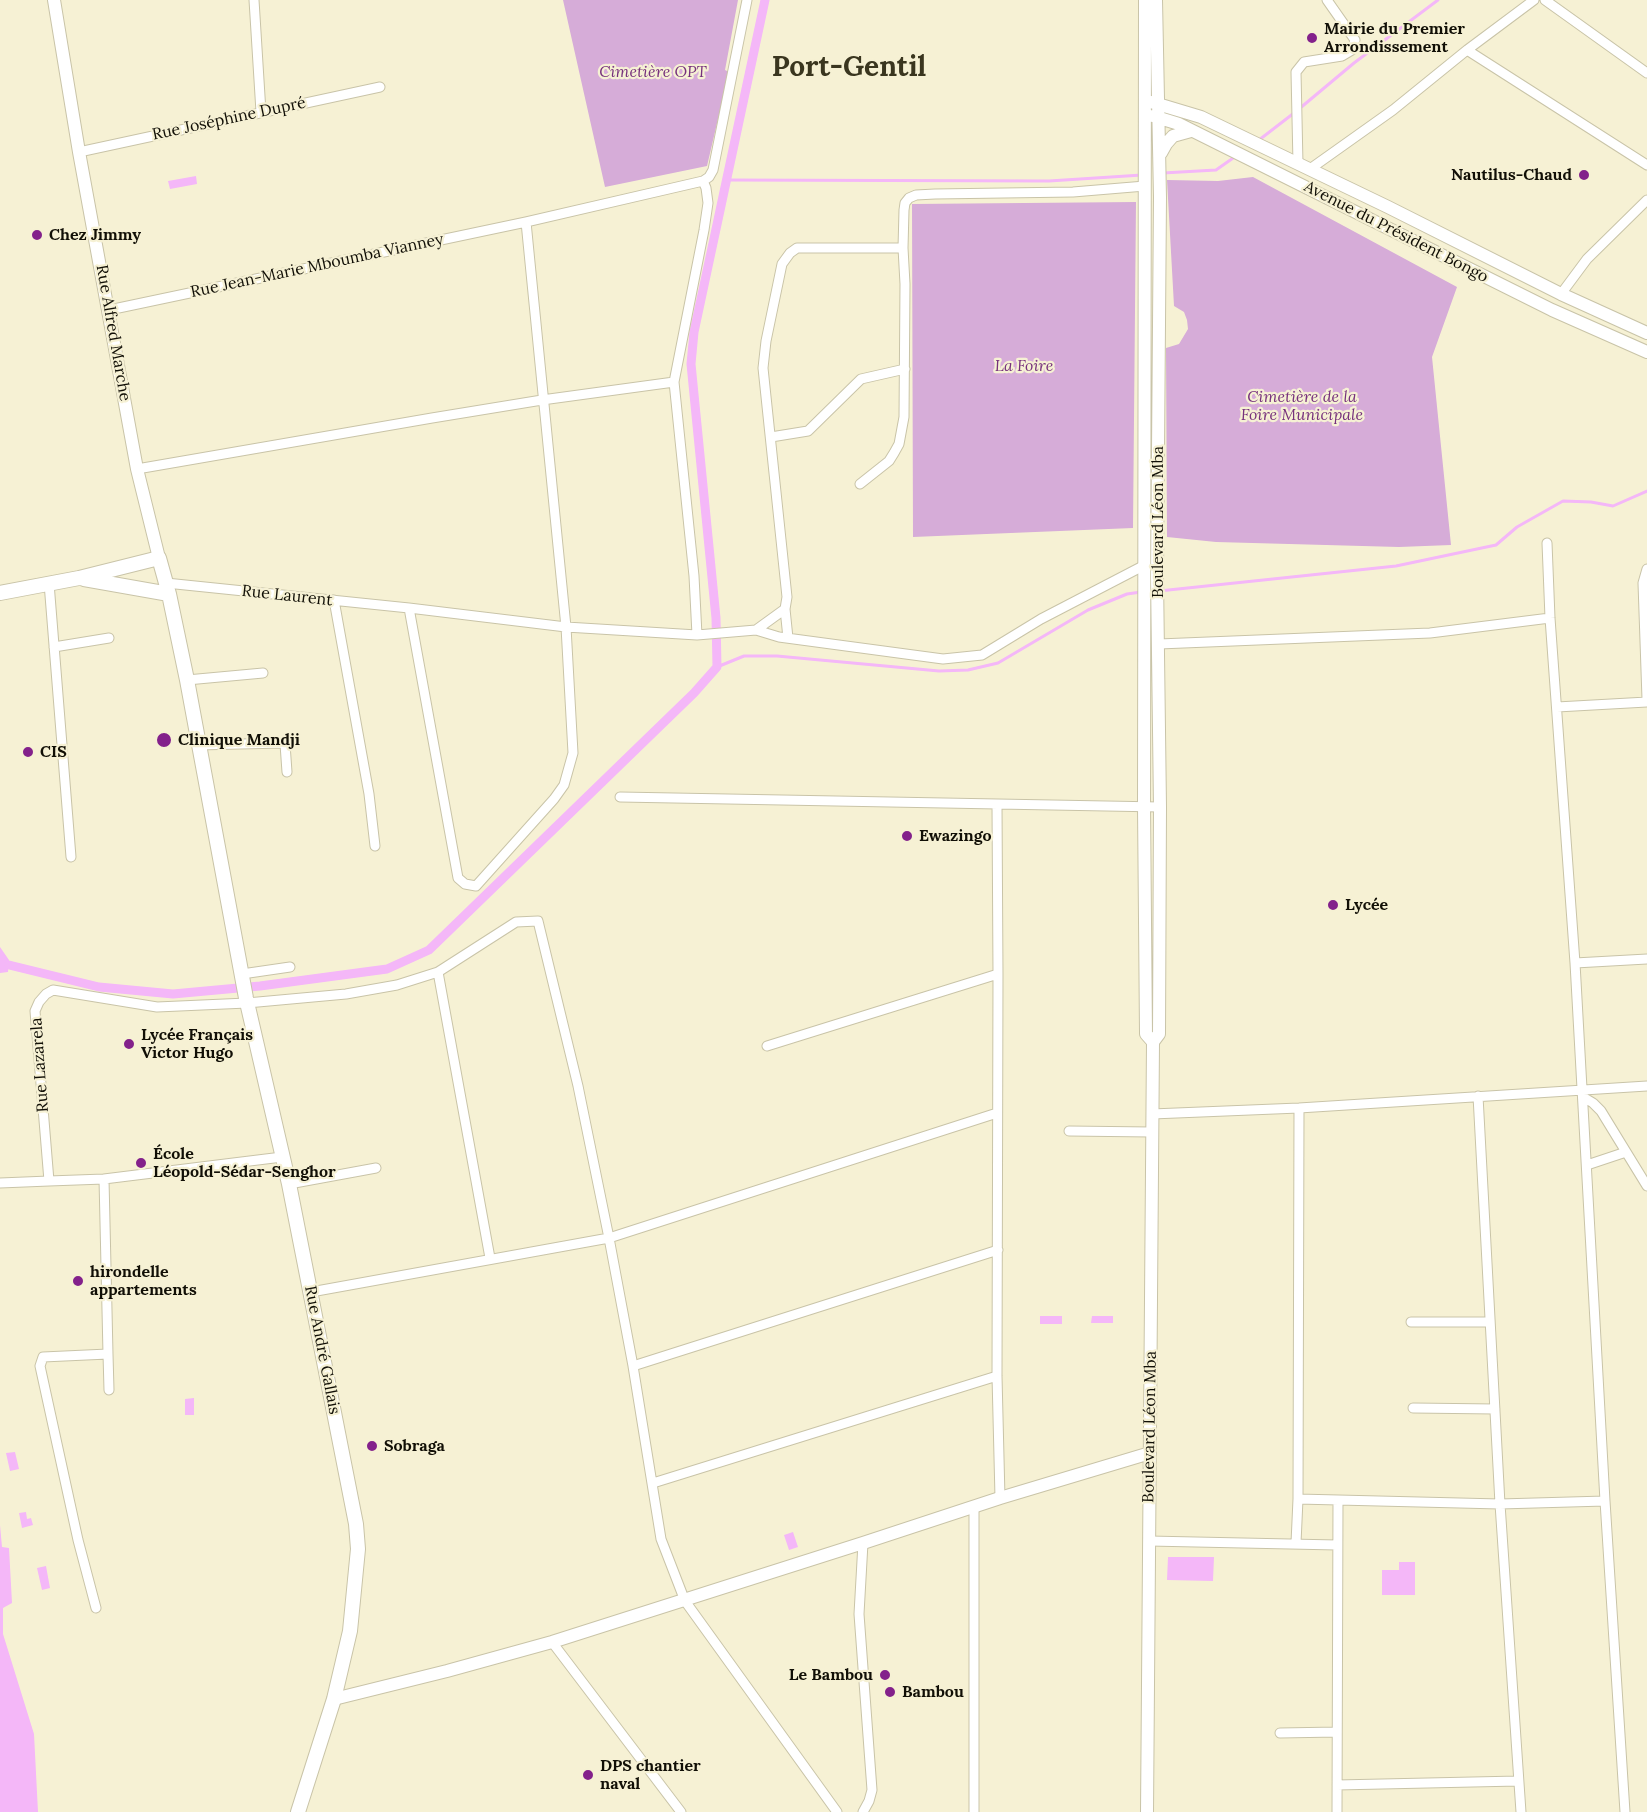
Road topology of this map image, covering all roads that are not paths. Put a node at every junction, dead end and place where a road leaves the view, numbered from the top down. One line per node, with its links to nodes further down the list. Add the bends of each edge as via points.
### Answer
1 (54, 0): 19 (street, Rue Alfred Marche)
2 (254, 0): 14 (street)
3 (747, 0): 23 (street, via 713,170)
4 (1145, 0): 13 (street, Boulevard Léon Mba)
5 (1156, 0): 11 (street, Boulevard Léon Mba)
6 (1327, 0): 22 (street, via 1355,40 1352,50 1342,56 1304,62 1296,72 1297,122)
7 (1534, 0): 9 (street)
8 (1545, 0): 10 (street)
9 (1467, 50): 21 (street); 22 (street, via 1393,110)
10 (1647, 73)
11 (1157, 80): 13 (street, Boulevard Léon Mba); 17 (street, via 1169,97)
12 (380, 87): 14 (street, Rue Joséphine Dupré)
13 (1152, 102): 15 (street, Boulevard Léon Mba); 16 (street, Boulevard Léon Mba); 17 (street, Avenue du Président Bongo)
14 (261, 112): 19 (street, Rue Joséphine Dupré)
15 (1145, 115): 16 (street, Avenue du Président Bongo); 24 (street, Boulevard Léon Mba)
16 (1159, 116): 18 (street, Avenue du Président Bongo); 20 (street, Boulevard Léon Mba)
17 (1201, 117): 22 (street, Avenue du Président Bongo)
18 (1191, 130): 20 (street, via 1173,136); 31 (street, Avenue du Président Bongo, via 1552,310)
19 (79, 152): 29 (street, Rue Alfred Marche)
20 (1160, 158): 55 (street, Boulevard Léon Mba)
21 (1647, 165)
22 (1304, 166): 28 (street, Avenue du Président Bongo)
23 (703, 181): 26 (street, Rue Jean-Marie Mboumba Vianney); 33 (street, via 708,203)
24 (1145, 184): 27 (street, via 1072,192 916,195 905,203); 40 (street, Boulevard Léon Mba)
25 (1647, 200): 28 (street, via 1587,259)
26 (526, 222): 29 (street, Rue Jean-Marie Mboumba Vianney); 34 (street)
27 (903, 248): 32 (street); 35 (street, via 797,248 785,259 766,341 764,368)
28 (1562, 294): 30 (street, Avenue du Président Bongo)
29 (109, 310): 36 (street, Rue Alfred Marche)
30 (1647, 333)
31 (1647, 352)
32 (905, 369): 35 (street, via 861,379 808,431); 37 (street, via 899,444 889,461)
33 (674, 382): 34 (street); 52 (street)
34 (542, 400): 36 (street); 50 (street)
35 (771, 437): 48 (street)
36 (137, 469): 39 (street, Rue Alfred Marche)
37 (860, 484)
38 (1547, 543): 49 (street)
39 (159, 558): 42 (main road); 44 (main road, Rue André Gallais)
40 (1143, 566): 54 (street, Rue Laurent, via 982,655 943,658); 65 (street, Boulevard Léon Mba)
41 (1647, 569): 59 (street, via 1643,583)
42 (79, 578): 43 (main road); 44 (main road)
43 (48, 583): 45 (main road); 56 (street)
44 (167, 589): 46 (street, Rue Laurent); 58 (main road, Rue André Gallais)
45 (0, 593)
46 (334, 600): 47 (street, Rue Laurent); 67 (street)
47 (409, 608): 50 (street, Rue Laurent); 50 (street, via 458,878 476,886 564,785 573,753)
48 (785, 609): 51 (street); 54 (street)
49 (1550, 618): 55 (street, via 1430,633); 60 (street)
50 (566, 627): 52 (street, Rue Laurent)
51 (756, 630): 52 (street, Rue Laurent); 54 (street, Rue Laurent)
52 (701, 635)
53 (109, 638): 56 (street)
54 (788, 638)
55 (1159, 644): 66 (street, Boulevard Léon Mba)
56 (54, 647): 68 (street)
57 (263, 673): 58 (street)
58 (187, 680): 61 (main road, Rue André Gallais)
59 (1647, 701): 60 (street)
60 (1557, 707): 70 (street)
61 (198, 745): 62 (street, via 283,743); 74 (main road, Rue André Gallais)
62 (287, 772)
63 (620, 797): 64 (street)
64 (997, 805): 65 (street); 73 (street)
65 (1144, 807): 66 (street); 76 (street, Boulevard Léon Mba, via 1146,1034)
66 (1160, 807): 76 (street, Boulevard Léon Mba, via 1159,1034)
67 (375, 846)
68 (71, 857)
69 (1647, 959): 70 (street)
70 (1575, 963): 79 (street)
71 (290, 967): 74 (street)
72 (438, 972): 75 (street, Rue Lazarela, via 397,985 346,994); 95 (street, Rue Lazarela, via 516,922 538,921); 97 (street)
73 (998, 974): 77 (street); 82 (street)
74 (243, 976): 75 (main road, Rue André Gallais)
75 (247, 1001): 87 (main road, Rue André Gallais); 91 (street, Rue Lazarela, via 157,1007 53,990 46,994 36,1011)
76 (1153, 1042): 83 (street, Boulevard Léon Mba)
77 (767, 1046)
78 (1647, 1086): 79 (street)
79 (1583, 1093): 80 (street); 86 (street, via 1597,1106); 88 (street)
80 (1478, 1096): 81 (street); 100 (street)
81 (1299, 1108): 83 (street); 110 (street)
82 (997, 1113): 95 (street); 96 (street)
83 (1152, 1114): 85 (street, Boulevard Léon Mba)
84 (1069, 1131): 85 (street)
85 (1151, 1132): 107 (street, Boulevard Léon Mba)
86 (1626, 1152): 88 (street); 94 (street)
87 (282, 1157): 90 (street); 93 (main road, Rue André Gallais)
88 (1587, 1165): 112 (street)
89 (376, 1168): 93 (street)
90 (104, 1179): 91 (street); 101 (street)
91 (49, 1181): 92 (street)
92 (0, 1183)
93 (289, 1184): 98 (main road, Rue André Gallais)
94 (1647, 1186)
95 (609, 1238): 97 (street); 102 (street)
96 (998, 1250): 102 (street); 103 (street)
97 (490, 1258): 98 (street)
98 (311, 1292): 122 (main road, Rue André Gallais, via 358,1549 350,1631)
99 (1411, 1322): 100 (street)
100 (1489, 1322): 106 (street)
101 (108, 1353): 104 (street); 120 (street, via 43,1357 39,1366)
102 (633, 1366): 108 (street)
103 (997, 1376): 108 (street); 109 (street)
104 (110, 1390)
105 (1413, 1408): 106 (street)
106 (1495, 1408): 113 (street)
107 (1150, 1453): 109 (street); 115 (street, Boulevard Léon Mba)
108 (653, 1483): 119 (street, via 661,1539)
109 (1000, 1498): 114 (street)
110 (1298, 1499): 111 (street); 117 (street)
111 (1338, 1500): 113 (street); 118 (street)
112 (1605, 1501): 113 (street); 135 (street)
113 (1500, 1503): 125 (street)
114 (974, 1507): 116 (street); 131 (street)
115 (1149, 1541): 117 (street); 132 (street, Boulevard Léon Mba)
116 (863, 1543): 119 (street); 130 (street, via 859,1614 872,1790)
117 (1296, 1543): 118 (street)
118 (1337, 1545): 123 (street)
119 (685, 1601): 121 (street); 129 (street)
120 (96, 1608)
121 (552, 1642): 122 (street); 128 (street)
122 (334, 1699): 127 (main road, Rue André Gallais)
123 (1338, 1732): 124 (street); 126 (street)
124 (1280, 1733)
125 (1518, 1781): 126 (street); 134 (street)
126 (1337, 1785): 133 (street)
127 (298, 1812)
128 (681, 1812)
129 (837, 1812)
130 (863, 1812)
131 (974, 1812)
132 (1147, 1812)
133 (1337, 1812)
134 (1521, 1812)
135 (1625, 1812)

